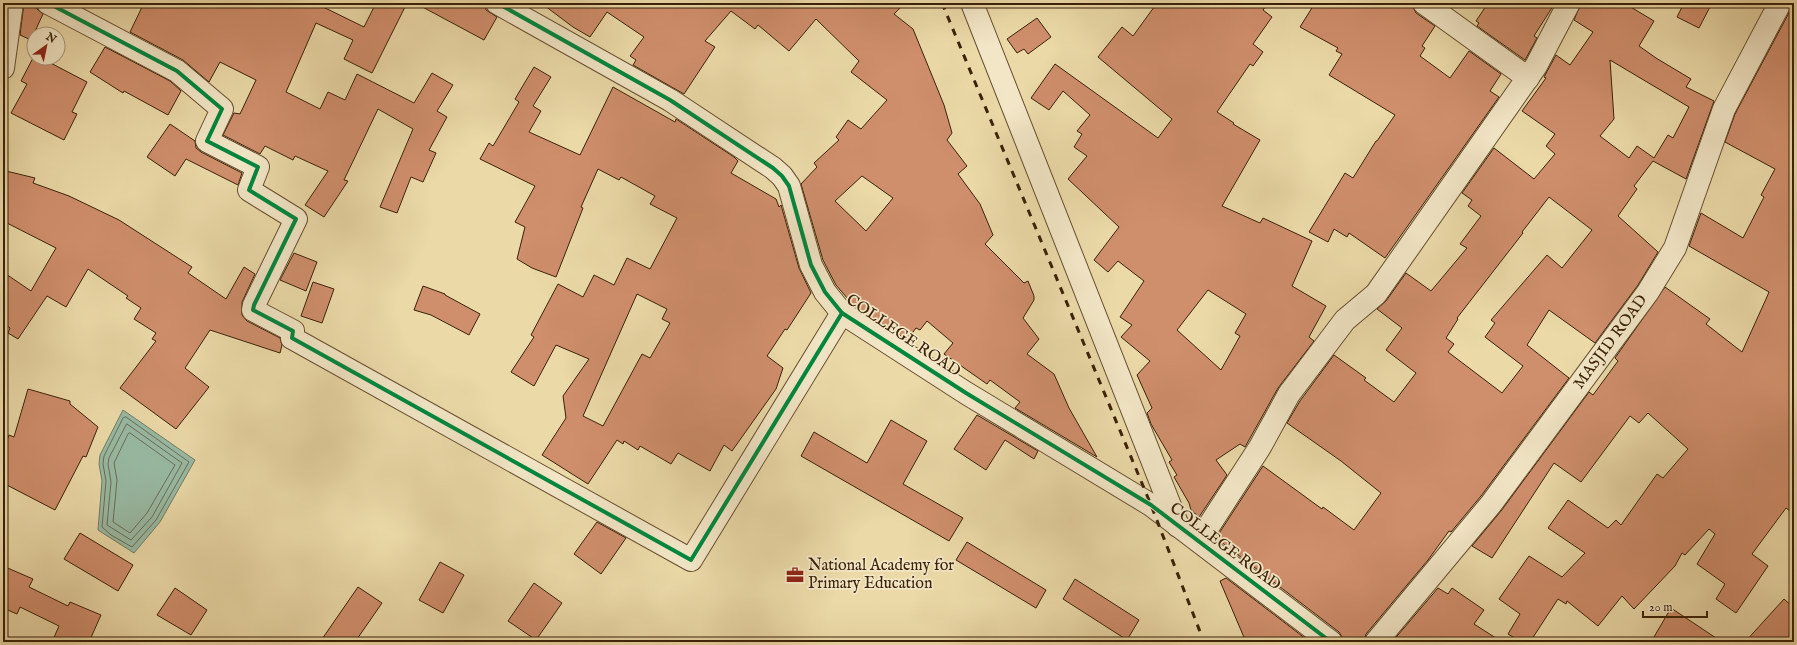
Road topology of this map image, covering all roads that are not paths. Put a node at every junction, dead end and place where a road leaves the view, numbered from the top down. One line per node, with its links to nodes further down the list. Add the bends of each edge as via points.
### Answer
1 (12, 3): 8 (street)
2 (48, 3): 10 (street, via 177,71 222,109 207,141 258,168 249,190 296,219 253,310 293,331 292,338 691,560)
3 (497, 3): 10 (street, COLLEGE ROAD, via 670,100 782,176 789,186 811,265 825,292)
4 (972, 3): 11 (street)
5 (1424, 3): 9 (street)
6 (1569, 3): 9 (street)
7 (1780, 3): 14 (street, MASJID ROAD, via 1724,109 1675,248 1648,292 1491,504)
8 (3, 68)
9 (1528, 78): 12 (street, via 1376,294 1345,320 1289,394 1260,447)
10 (842, 313): 11 (street, COLLEGE ROAD, via 966,393 1151,505)
11 (1178, 526): 12 (street, COLLEGE ROAD)
12 (1199, 541): 13 (street, COLLEGE ROAD)
13 (1330, 642)
14 (1376, 642)

